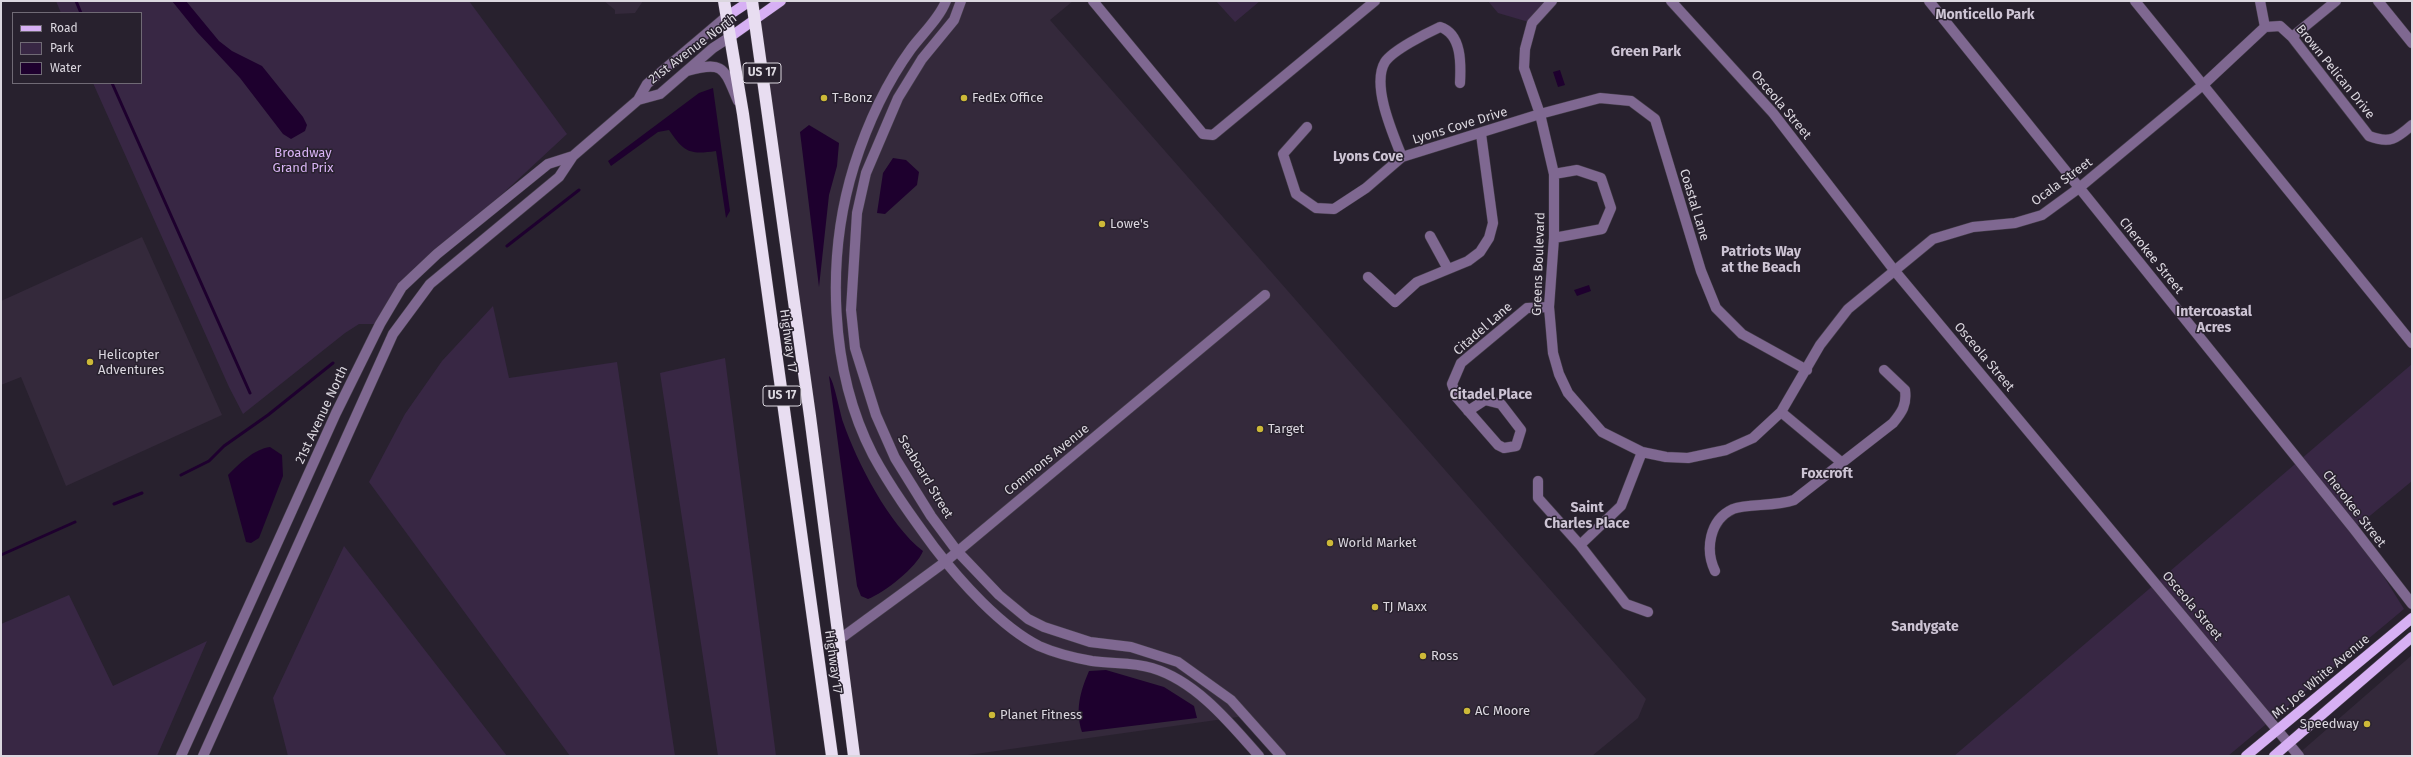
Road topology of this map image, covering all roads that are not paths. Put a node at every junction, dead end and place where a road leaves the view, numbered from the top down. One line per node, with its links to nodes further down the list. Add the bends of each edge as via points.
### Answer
1 (724, 1): 15 (highway, Highway 17 / US 17)
2 (751, 1): 15 (main road, 21st Avenue North); 16 (highway, Highway 17 / US 17)
3 (781, 1): 16 (main road, 21st Avenue North)
4 (946, 1): 51 (street, via 880,100 854,164 841,212 835,262 840,349 848,389 872,452 902,505)
5 (961, 1): 50 (street, Seaboard Street, via 954,20 922,60 898,98 866,173 857,213 851,310 855,348 876,415 895,458)
6 (1093, 1): 7 (street, via 1203,134 1213,135)
7 (1375, 1)
8 (1552, 1): 26 (street, Greens Boulevard, via 1532,23 1525,49 1524,68)
9 (1671, 1): 37 (street, Osceola Street, via 1773,113)
10 (1929, 1): 33 (street, Cherokee Street)
11 (2135, 1): 23 (street)
12 (2260, 1): 17 (street)
13 (2336, 1): 19 (street)
14 (2378, 1): 20 (street)
15 (726, 17): 18 (highway, Highway 17 / US 17); 24 (street, 21st Avenue North, via 647,84)
16 (754, 20): 18 (main road, 21st Avenue North); 57 (highway, Highway 17 / US 17)
17 (2265, 27): 19 (street, Brown Pelican Drive, via 2280,26); 23 (street)
18 (730, 37): 21 (street, 21st Avenue North); 25 (highway, Highway 17 / US 17)
19 (2292, 37): 27 (street, Brown Pelican Drive, via 2369,136 2383,142 2397,137)
20 (2412, 43)
21 (684, 73): 24 (street, 21st Avenue North, via 660,94); 25 (street, via 704,66 719,68 725,72)
22 (1460, 83): 31 (street, via 1458,45 1450,32 1440,27 1413,40 1385,61 1380,81 1387,119)
23 (2204, 84): 33 (street, Ocala Street); 41 (street)
24 (638, 100): 30 (street, 21st Avenue North)
25 (743, 114): 62 (highway, Highway 17 / US 17)
26 (1540, 114): 29 (street, Lyons Cove Drive); 32 (street, Greens Boulevard); 42 (street, Coastal Lane, via 1600,98 1631,101 1655,120 1700,271 1716,308 1742,334)
27 (2412, 125)
28 (1306, 127): 31 (street, Lyons Cove Drive, via 1283,154 1296,194 1316,208 1334,209 1366,188)
29 (1481, 134): 31 (street, Lyons Cove Drive); 36 (street, via 1493,223 1489,238 1480,252 1468,261)
30 (573, 156): 60 (street, 21st Avenue North, via 548,164 437,254 402,287 380,324 336,412); 61 (street, 21st Avenue North, via 559,177 430,284 393,334)
31 (1402, 157)
32 (1554, 174): 35 (street, Greens Boulevard); 35 (street, via 1577,170 1601,178 1611,208 1602,229)
33 (2079, 188): 37 (street, Ocala Street, via 2042,215 2016,223 1973,227 1933,239); 53 (street, Cherokee Street)
34 (1430, 236): 36 (street)
35 (1554, 238): 40 (street, Greens Boulevard)
36 (1448, 269): 38 (street, via 1417,282 1395,302)
37 (1894, 270): 42 (street, Greens Boulevard, via 1848,309 1820,345); 58 (street, Osceola Street)
38 (1368, 277)
39 (1265, 296): 50 (street, Commons Avenue)
40 (1549, 307): 44 (street, Citadel Lane, via 1527,308 1461,363 1452,384); 46 (street, Greens Boulevard, via 1553,353 1568,393 1602,432)
41 (2412, 343)
42 (1807, 370): 45 (street, Greens Boulevard)
43 (1884, 370): 47 (street, via 1905,390 1906,400 1902,412 1893,423)
44 (1468, 411): 44 (street, Citadel Lane, via 1485,400 1501,404 1521,430 1516,446 1504,448 1498,445)
45 (1781, 412): 46 (street, Greens Boulevard, via 1753,438 1726,450 1688,458); 47 (street)
46 (1642, 452): 49 (street, via 1621,506)
47 (1841, 462): 52 (street, via 1794,500 1782,505 1733,509 1718,522 1709,547 1710,560)
48 (1538, 481): 49 (street, via 1538,498)
49 (1580, 545): 54 (street, via 1626,604)
50 (957, 551): 51 (street, Commons Avenue); 65 (street, Seaboard Street, via 999,595 1028,619 1090,642 1131,647 1178,662 1231,700)
51 (945, 562): 57 (street, Commons Avenue); 64 (street, via 972,593 1039,646 1092,661 1127,663 1153,668 1177,679 1207,700)
52 (1715, 570)
53 (2412, 604)
54 (1648, 612)
55 (2412, 618): 58 (main road, Mr. Joe White Avenue)
56 (2412, 637): 59 (main road)
57 (840, 639): 63 (highway, Highway 17 / US 17)
58 (2279, 730): 59 (street, Osceola Street); 66 (main road, Mr. Joe White Avenue)
59 (2290, 743): 67 (main road); 68 (street, Osceola Street)
60 (181, 756)
61 (203, 756)
62 (832, 756)
63 (854, 756)
64 (1259, 756)
65 (1281, 756)
66 (2246, 756)
67 (2274, 756)
68 (2299, 756)

